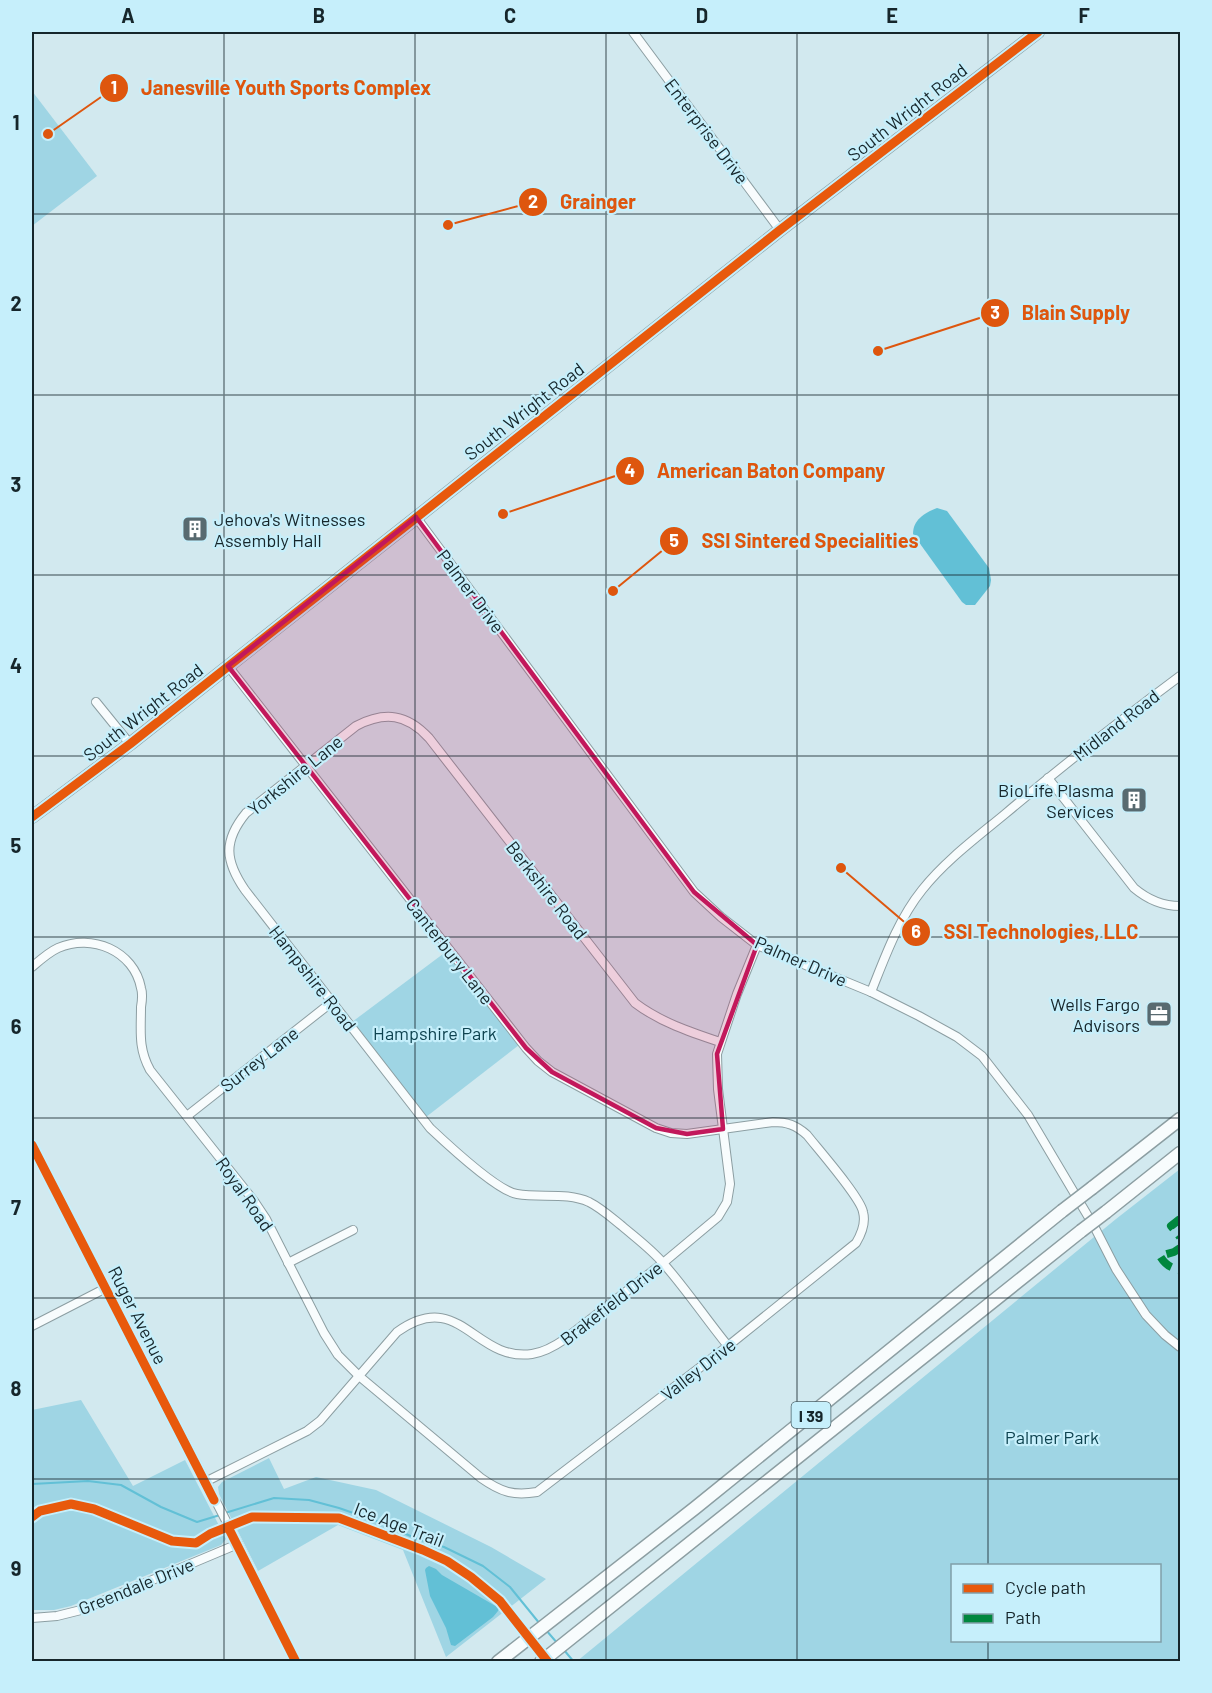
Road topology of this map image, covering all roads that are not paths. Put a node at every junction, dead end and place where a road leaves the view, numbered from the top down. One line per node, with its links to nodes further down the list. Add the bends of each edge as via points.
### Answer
1 (633, 32): 3 (street, Enterprise Drive)
2 (1038, 32): 3 (main road, South Wright Road)
3 (780, 230): 4 (main road, South Wright Road)
4 (416, 517): 5 (main road, South Wright Road); 15 (street, Palmer Drive, via 694,892)
5 (228, 666): 9 (main road, South Wright Road); 10 (street, Canterbury Lane)
6 (1180, 676): 11 (street, Midland Road)
7 (96, 702): 9 (street)
8 (392, 716): 10 (street, Yorkshire Lane, via 356,726); 19 (street, Berkshire Road, via 420,728 429,738 635,1003 661,1019)
9 (130, 744): 12 (main road, South Wright Road)
10 (306, 766): 13 (street, Yorkshire Lane, via 237,824 231,836); 22 (street, Canterbury Lane, via 538,1061 656,1128 687,1134)
11 (1048, 778): 14 (street, via 1134,888 1169,906); 17 (street, Midland Road, via 949,861 921,892 896,930)
12 (32, 817)
13 (230, 862): 18 (street, Hampshire Road, via 244,890)
14 (1180, 906)
15 (757, 945): 17 (street, Palmer Drive); 19 (street, Brakefield Drive)
16 (32, 967): 20 (street, Royal Road, via 57,948 74,943 92,942 109,947 124,958 136,972 142,989 143,1058)
17 (871, 992): 32 (street, Palmer Drive, via 957,1037 982,1056 1028,1115 1146,1315)
18 (332, 1002): 20 (street, Surrey Lane); 28 (street, Hampshire Road, via 430,1128 487,1177 515,1194 575,1197 590,1202)
19 (720, 1042): 22 (street, Brakefield Drive, via 718,1089)
20 (187, 1116): 27 (street, Royal Road, via 254,1201)
21 (1180, 1119): 39 (highway, I 39, bridge)
22 (723, 1129): 25 (street, Canterbury Lane, via 773,1122 797,1126 861,1205); 28 (street, Brakefield Drive, via 730,1184 727,1202 718,1217)
23 (32, 1145): 29 (street, Ruger Avenue)
24 (1180, 1154): 40 (highway, I 39, bridge)
25 (864, 1223): 31 (street, Valley Drive, via 856,1244)
26 (353, 1230): 27 (street)
27 (288, 1263): 33 (street, Royal Road, via 330,1343)
28 (663, 1263): 31 (street, Hampshire Road); 33 (street, Brakefield Drive, via 566,1340 549,1349 514,1354 496,1348 453,1320 422,1318 396,1332)
29 (105, 1288): 30 (street); 34 (street, Ruger Avenue)
30 (32, 1326)
31 (728, 1346): 35 (street, Valley Drive, via 537,1492)
32 (1180, 1347)
33 (359, 1376): 34 (street, Brakefield Drive, via 307,1431); 35 (street, Royal Road, via 481,1478 495,1488)
34 (205, 1482): 36 (street, Ruger Avenue)
35 (517, 1494)
36 (238, 1544): 37 (street, Greendale Drive, via 81,1610); 38 (street, Ruger Avenue)
37 (32, 1618)
38 (296, 1662)
39 (498, 1662)
40 (541, 1662)

